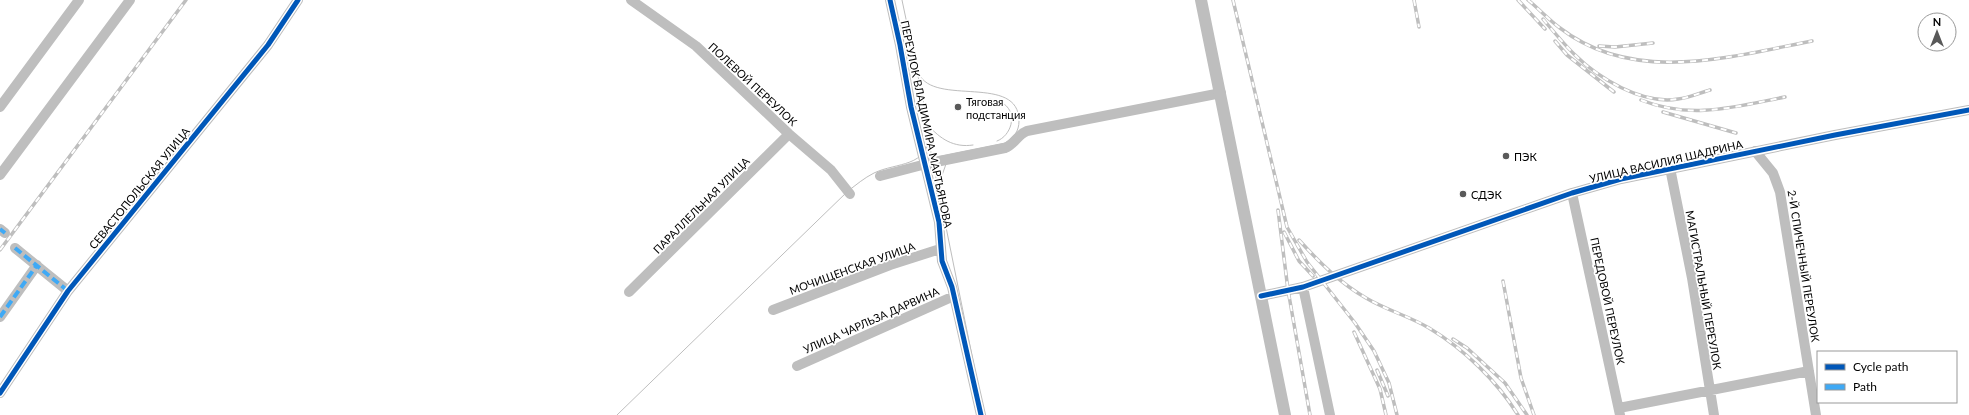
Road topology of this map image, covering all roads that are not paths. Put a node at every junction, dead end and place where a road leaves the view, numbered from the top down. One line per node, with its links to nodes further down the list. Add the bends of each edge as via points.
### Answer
1 (79, 0): 8 (street)
2 (130, 0): 14 (street)
3 (298, 0): 22 (street, СЕВАСТОПОЛЬСКАЯ УЛИЦА, via 268,45)
4 (631, 0): 10 (street, ПОЛЕВОЙ ПЕРЕУЛОК, via 696,46)
5 (890, 0): 12 (street, ПЕРЕУЛОК ВЛАДИМИРА МАРТЬЯНОВА, via 911,107)
6 (1201, 0): 7 (main road)
7 (1221, 93): 12 (street, via 1027,131 1005,148); 25 (main road)
8 (0, 107)
9 (1969, 110): 11 (street, УЛИЦА ВАСИЛИЯ ШАДРИНА)
10 (789, 134): 17 (street, ПОЛЕВОЙ ПЕРЕУЛОК, via 831,170); 23 (street, ПАРАЛЛЕЛЬНАЯ УЛИЦА)
11 (1755, 151): 13 (street, УЛИЦА ВАСИЛИЯ ШАДРИНА); 29 (street, 2-Й СПИЧЕЧНЫЙ ПЕРЕУЛОК, via 1774,173 1780,192)
12 (926, 164): 15 (street); 19 (street, ПЕРЕУЛОК ВЛАДИМИРА МАРТЬЯНОВА, via 939,222)
13 (1670, 168): 16 (street, УЛИЦА ВАСИЛИЯ ШАДРИНА); 30 (street, МАГИСТРАЛЬНЫЙ ПЕРЕУЛОК, via 1697,306)
14 (0, 175)
15 (880, 176)
16 (1572, 193): 21 (street, УЛИЦА ВАСИЛИЯ ШАДРИНА); 32 (street, ПЕРЕДОВОЙ ПЕРЕУЛОК)
17 (850, 194)
18 (15, 248): 20 (street)
19 (940, 249): 24 (street, ПЕРЕУЛОК ВЛАДИМИРА МАРТЬЯНОВА); 26 (street, МОЧИЩЕНСКАЯ УЛИЦА, via 890,265)
20 (37, 265): 22 (street); 27 (street)
21 (1303, 287): 25 (street, УЛИЦА ВАСИЛИЯ ШАДРИНА); 35 (street)
22 (68, 291): 31 (street, СЕВАСТОПОЛЬСКАЯ УЛИЦА)
23 (629, 292)
24 (954, 296): 28 (street, УЛИЦА ЧАРЛЬЗА ДАРВИНА); 33 (street, ПЕРЕУЛОК ВЛАДИМИРА МАРТЬЯНОВА)
25 (1261, 296): 34 (main road)
26 (773, 310)
27 (0, 317)
28 (797, 366)
29 (1809, 372): 30 (street); 37 (street, 2-Й СПИЧЕЧНЫЙ ПЕРЕУЛОК)
30 (1709, 390): 32 (street); 36 (street, МАГИСТРАЛЬНЫЙ ПЕРЕУЛОК)
31 (0, 393)
32 (1619, 412)
33 (981, 415)
34 (1285, 415)
35 (1330, 415)
36 (1714, 415)
37 (1816, 415)

